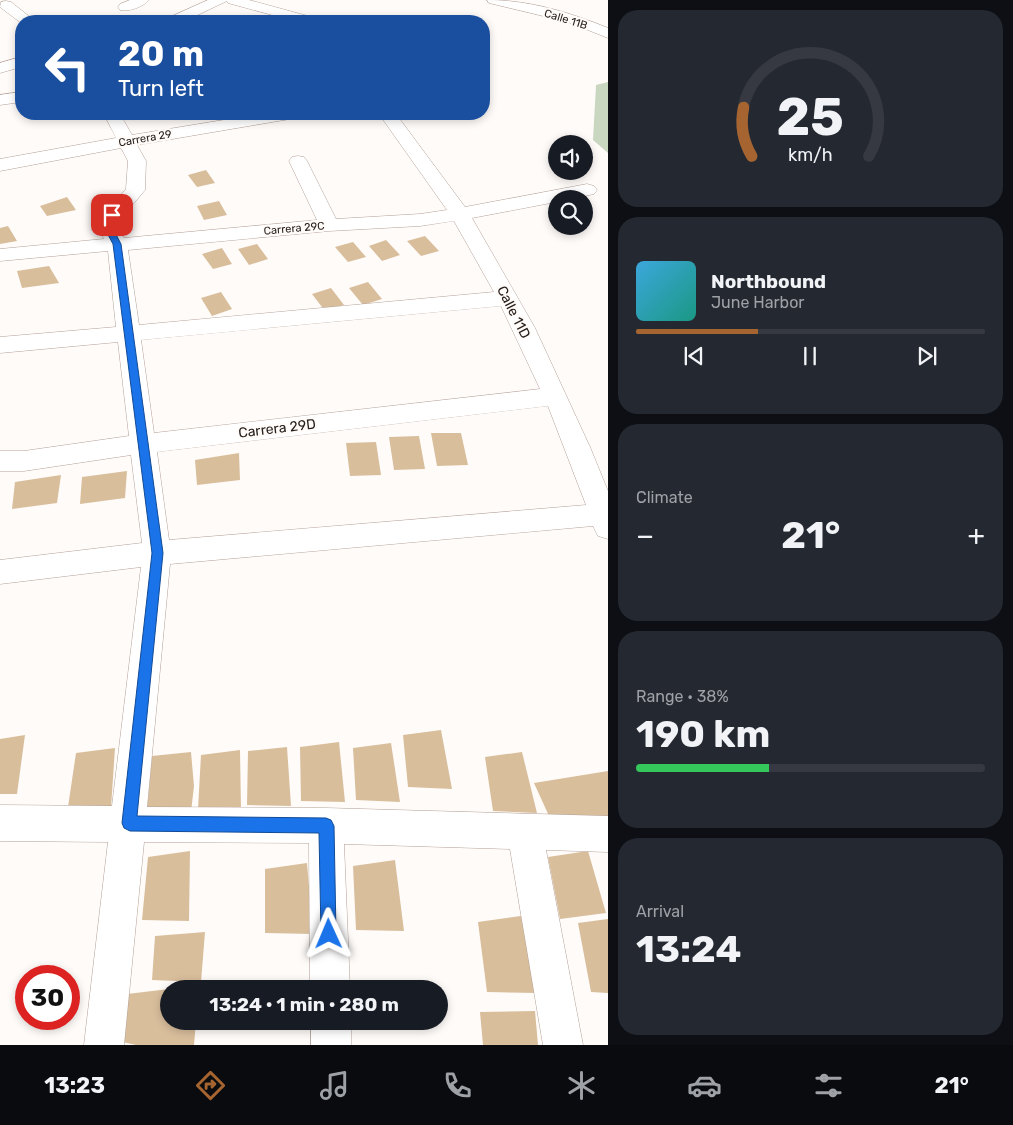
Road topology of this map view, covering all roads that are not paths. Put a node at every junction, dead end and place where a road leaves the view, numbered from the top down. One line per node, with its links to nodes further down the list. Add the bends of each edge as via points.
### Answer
1 (22, 0): 6 (street)
2 (142, 0): 7 (street)
3 (220, 0): 9 (street)
4 (233, 0): 10 (street)
5 (494, 0): 11 (street, Calle 11B, via 573,20)
6 (3, 6): 8 (street)
7 (125, 7)
8 (18, 15)
9 (186, 15)
10 (287, 15)
11 (608, 33)
12 (15, 64): 13 (street)
13 (0, 68)
14 (15, 98): 15 (street)
15 (0, 100)
16 (115, 120): 19 (street)
17 (254, 120): 19 (street, Carrera 29)
18 (390, 120): 23 (street, Calle 11D)
19 (127, 141): 21 (street, Carrera 29); 25 (street, via 137,161 135,190 112,215 109,229)
20 (298, 161): 24 (street)
21 (0, 165)
22 (548, 197): 23 (street, Carrera 29C)
23 (460, 214): 24 (street, Carrera 29C); 27 (street, Calle 11D)
24 (329, 225): 25 (street, Carrera 29C)
25 (117, 244): 26 (street, Carrera 29C); 28 (street)
26 (0, 255)
27 (508, 298): 28 (street); 30 (street, Calle 11D)
28 (130, 334): 29 (street); 31 (street)
29 (0, 345)
30 (555, 396): 31 (street, Carrera 29D); 33 (street, Calle 11D)
31 (142, 444): 32 (street, Carrera 29D); 34 (street)
32 (0, 461)
33 (606, 521): 34 (street)
34 (157, 553): 35 (street); 37 (street)
35 (0, 572)
36 (0, 823): 37 (street)
37 (130, 823): 38 (street); 43 (street)
38 (326, 826): 39 (street); 41 (street)
39 (525, 832): 40 (street); 45 (street)
40 (608, 834)
41 (330, 980)
42 (331, 1030): 44 (street)
43 (104, 1045)
44 (331, 1045)
45 (563, 1045)

